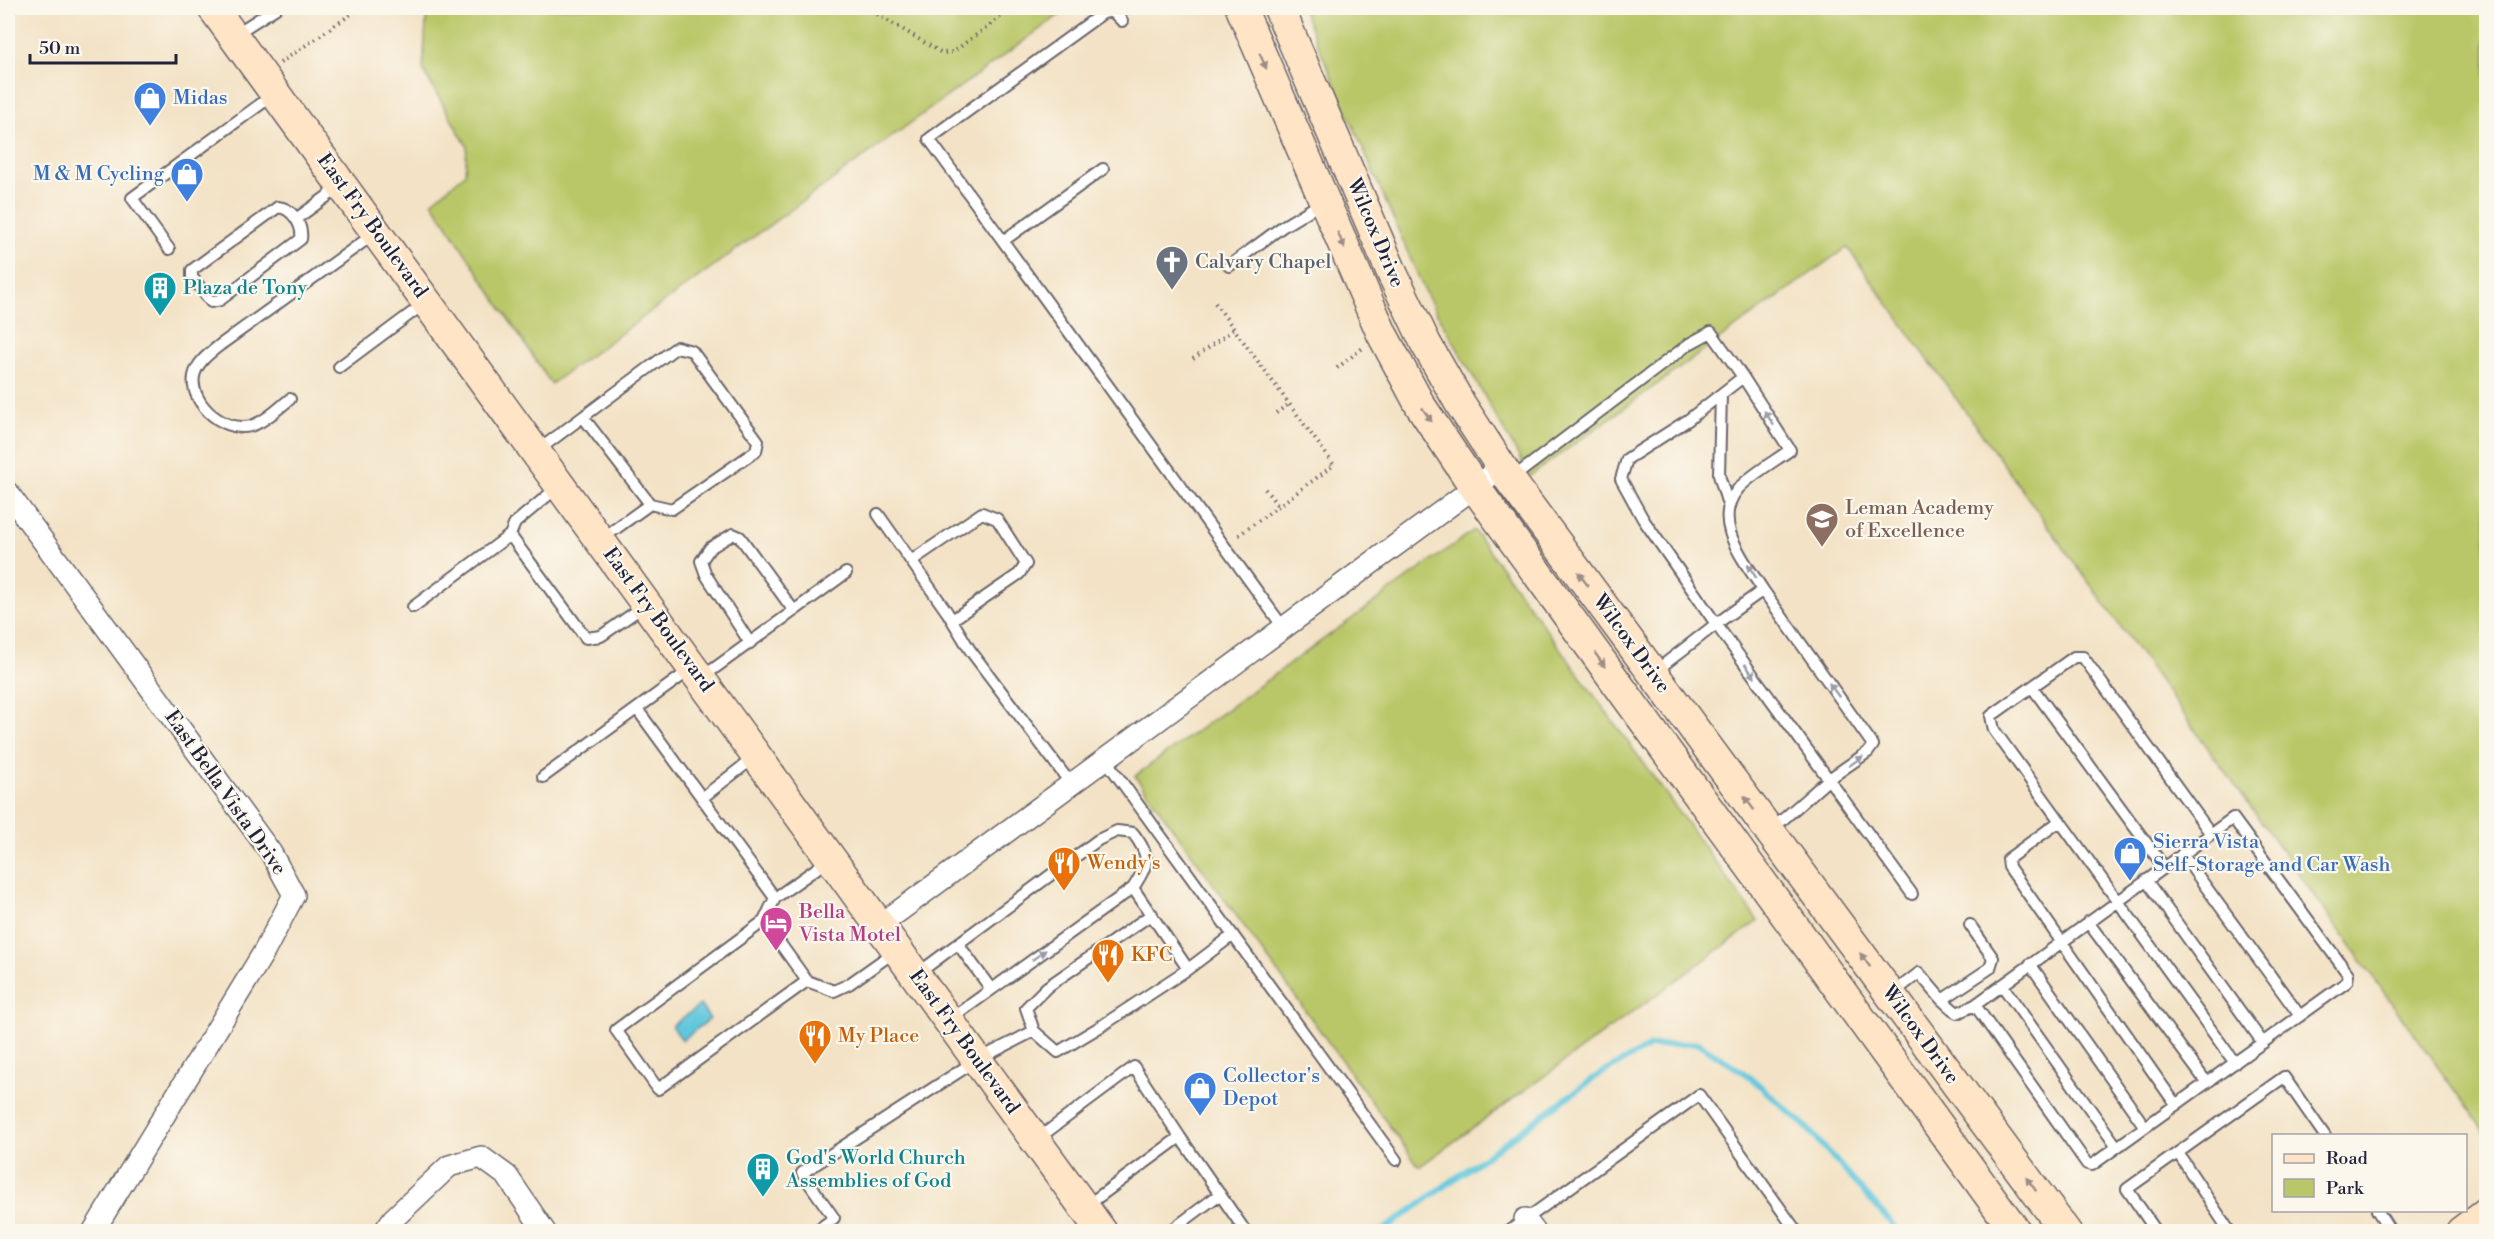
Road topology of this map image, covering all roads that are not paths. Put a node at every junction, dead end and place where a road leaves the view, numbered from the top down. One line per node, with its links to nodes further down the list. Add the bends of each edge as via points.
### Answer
1 (213, 8): 6 (street, East Fry Boulevard)
2 (276, 8): 6 (lane)
3 (1241, 8): 10 (street, Wilcox Drive, one-way to 10)
4 (1279, 8): 23 (street, Wilcox Drive, via 1421,334)
5 (1122, 21): 13 (lane, via 1112,11 1103,13 929,139)
6 (233, 35): 7 (street, East Fry Boulevard)
7 (269, 84): 9 (street, East Fry Boulevard); 14 (lane, via 132,198)
8 (1103, 169): 13 (lane)
9 (342, 185): 11 (lane); 12 (street, East Fry Boulevard)
10 (1324, 201): 15 (lane); 25 (street, Wilcox Drive, one-way to 25, via 1382,334 1420,405)
11 (296, 219): 11 (lane, via 278,207 192,270 192,277 211,302 220,300 302,239 303,230)
12 (376, 232): 16 (street, East Fry Boulevard); 20 (lane, via 220,345 201,362 194,377 198,398 209,413 224,424 240,428 256,424)
13 (1003, 241): 40 (lane)
14 (169, 249)
15 (1229, 266)
16 (427, 302): 17 (lane); 22 (street, East Fry Boulevard)
17 (339, 367)
18 (1743, 377): 19 (lane); 23 (lane, via 1711,332); 28 (lane, one-way to 18, via 1738,488 1790,450)
19 (1721, 394): 28 (lane, via 1719,475); 39 (lane, via 1627,459 1621,479)
20 (290, 399)
21 (583, 417): 22 (lane); 27 (lane); 27 (lane, via 677,347 692,351 758,441 756,451 672,509)
22 (536, 452): 24 (street, East Fry Boulevard)
23 (1506, 473): 25 (street); 43 (street, Wilcox Drive, one-way to 23)
24 (560, 486): 30 (lane, via 515,523); 31 (street, East Fry Boulevard)
25 (1474, 486): 40 (street); 112 (street, Wilcox Drive, one-way to 112)
26 (8, 493): 103 (street, East Bella Vista Drive, via 271,854 294,895 264,952)
27 (650, 504): 31 (lane)
28 (1728, 505): 34 (lane, one-way to 28, via 1732,538)
29 (878, 514): 32 (lane)
30 (510, 535): 35 (lane, via 586,638 601,636); 36 (lane)
31 (600, 540): 35 (street, East Fry Boulevard)
32 (911, 561): 38 (lane); 38 (lane, via 982,513 997,519 1026,564 1019,574)
33 (846, 573): 37 (lane)
34 (1763, 590): 39 (lane); 49 (lane, one-way to 34, via 1868,752 1872,745)
35 (646, 604): 42 (street, East Fry Boulevard)
36 (413, 607)
37 (794, 611): 41 (lane); 41 (lane, via 740,537 733,534 710,548 701,561 706,575)
38 (952, 621): 50 (lane, via 1005,699)
39 (1716, 624): 43 (lane); 49 (lane, one-way to 49)
40 (1283, 627): 47 (street)
41 (750, 643): 42 (lane)
42 (696, 673): 45 (lane); 46 (street, East Fry Boulevard)
43 (1653, 674): 54 (street, Wilcox Drive, one-way to 43)
44 (2032, 687): 52 (lane, via 1991,716 1991,723); 55 (lane, via 2074,657 2083,657); 59 (lane)
45 (637, 709): 48 (lane); 51 (lane)
46 (756, 756): 51 (lane); 58 (street, East Fry Boulevard)
47 (1105, 759): 50 (street); 53 (lane)
48 (543, 777)
49 (1829, 779): 54 (lane); 62 (lane)
50 (1071, 784): 68 (street)
51 (702, 798): 63 (lane)
52 (2060, 821): 64 (lane); 71 (lane, via 2008,859 2009,867)
53 (1156, 829): 56 (lane); 70 (lane)
54 (1770, 831): 80 (street, Wilcox Drive, one-way to 54)
55 (2211, 834): 57 (lane); 83 (lane, via 2233,818 2348,974 2347,982)
56 (1139, 841): 61 (lane, via 1146,851 1144,870); 72 (lane, via 1133,833 1117,831 1098,840)
57 (2182, 854): 59 (lane); 83 (lane)
58 (831, 858): 63 (lane); 68 (street, East Fry Boulevard)
59 (2164, 867): 60 (lane)
60 (2146, 880): 64 (lane); 86 (lane)
61 (1133, 888): 65 (lane); 79 (lane, one-way to 61)
62 (1912, 894)
63 (775, 898): 66 (lane)
64 (2118, 901): 67 (lane); 88 (lane)
65 (1152, 914): 75 (lane); 85 (lane, via 1047,987 1026,1008)
66 (764, 921): 77 (lane); 77 (lane, via 616,1030 658,1089)
67 (2088, 922): 71 (lane); 89 (lane)
68 (880, 925): 73 (street, East Fry Boulevard)
69 (1970, 925): 81 (lane, via 1993,958 1990,968)
70 (1233, 935): 75 (lane); 97 (lane)
71 (2061, 942): 74 (lane); 90 (lane)
72 (958, 944): 76 (lane); 79 (lane)
73 (897, 950): 76 (street, East Fry Boulevard); 77 (lane, via 834,991)
74 (2030, 964): 78 (lane); 91 (lane)
75 (1188, 969): 85 (lane, via 1058,1052)
76 (916, 975): 84 (street, East Fry Boulevard)
77 (807, 981)
78 (2002, 985): 82 (lane); 95 (lane)
79 (991, 989): 84 (lane)
80 (1890, 994): 81 (lane, via 1919,973); 113 (street, Wilcox Drive, one-way to 80)
81 (1942, 1000): 82 (lane, via 1957,1013)
82 (1975, 1005): 95 (lane, via 2087,1164 2092,1165)
83 (2300, 1016): 86 (lane)
84 (948, 1020): 87 (street, East Fry Boulevard)
85 (1034, 1031): 87 (lane)
86 (2263, 1042): 88 (lane)
87 (977, 1060): 94 (street, East Fry Boulevard); 106 (lane, via 802,1173 834,1218)
88 (2235, 1063): 89 (lane)
89 (2207, 1083): 90 (lane)
90 (2176, 1105): 91 (lane)
91 (2145, 1127): 95 (lane)
92 (2324, 1134): 96 (lane, via 2284,1077)
93 (1180, 1137): 94 (lane, via 1134,1067); 98 (lane); 99 (lane)
94 (1036, 1140): 99 (street, East Fry Boulevard)
95 (2117, 1147)
96 (2178, 1153): 114 (lane, via 2127,1189 2154,1228); 115 (lane)
97 (1396, 1160)
98 (1220, 1194): 108 (lane); 109 (lane)
99 (1084, 1207): 107 (street, East Fry Boulevard)
100 (2378, 1212): 116 (lane)
101 (2487, 1213): 117 (street)
102 (1530, 1225): 110 (lane); 111 (lane, via 1699,1095)
103 (93, 1232)
104 (384, 1232): 105 (street, via 393,1218 449,1166 481,1157 507,1176)
105 (545, 1232)
106 (815, 1232)
107 (1102, 1232)
108 (1168, 1232)
109 (1246, 1232)
110 (1508, 1232)
111 (1797, 1232)
112 (2016, 1232)
113 (2066, 1232)
114 (2149, 1232)
115 (2230, 1232)
116 (2391, 1232)
117 (2461, 1232)

